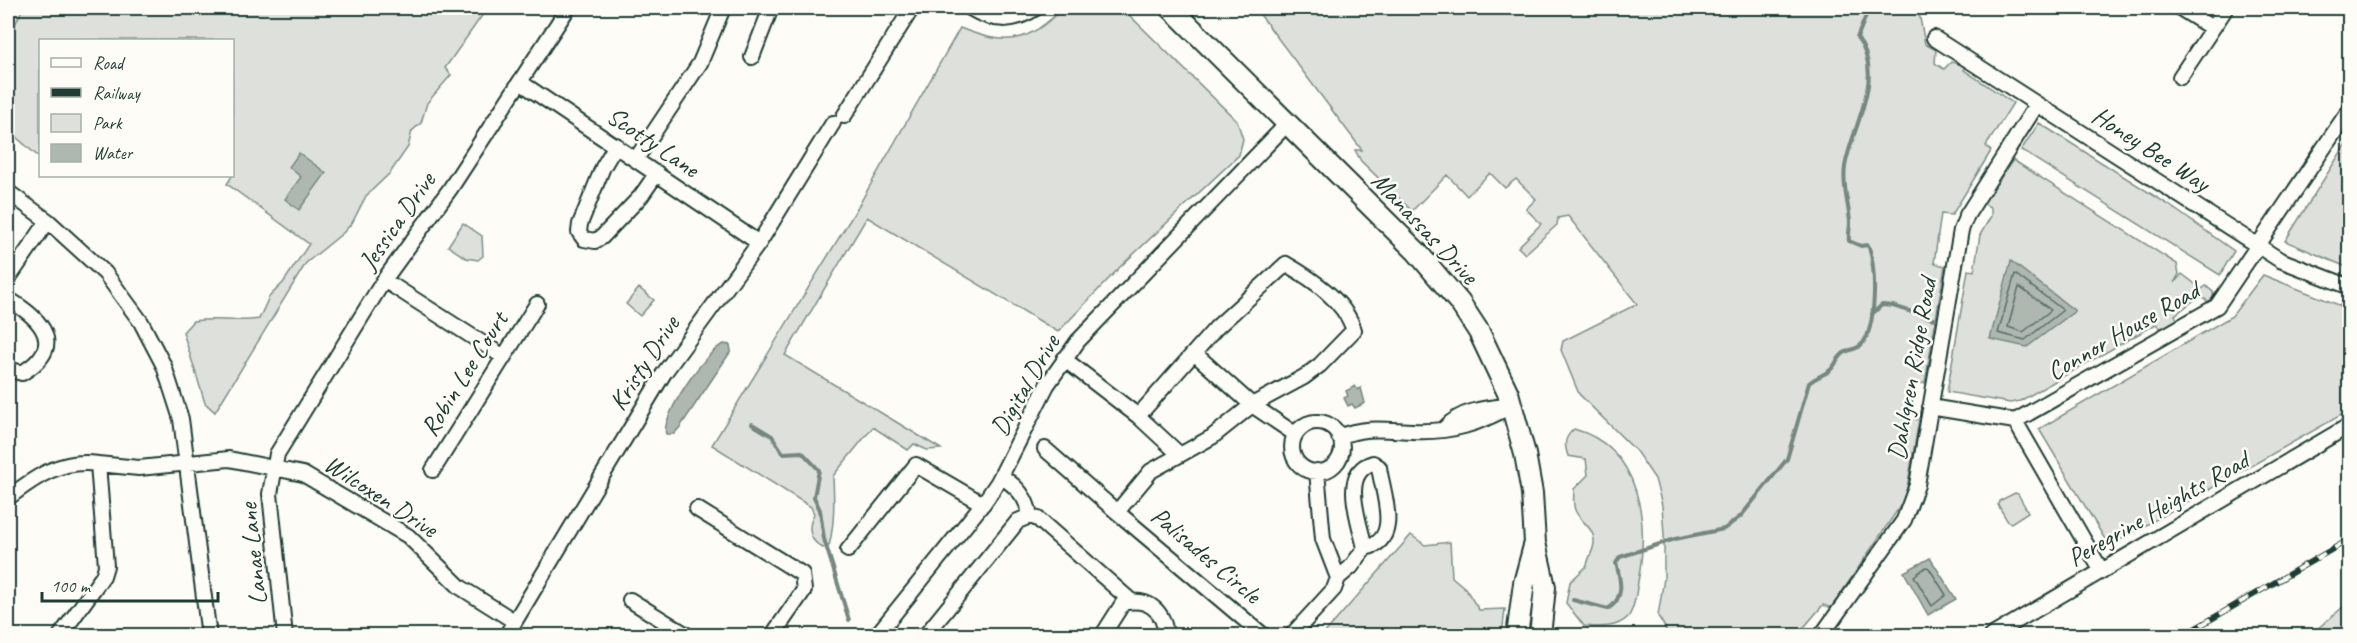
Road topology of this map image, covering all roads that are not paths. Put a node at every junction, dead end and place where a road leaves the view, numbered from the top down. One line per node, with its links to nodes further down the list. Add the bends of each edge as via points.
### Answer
1 (568, 8): 14 (street, Jessica Drive)
2 (723, 8): 19 (street, via 700,63)
3 (771, 8): 12 (street)
4 (912, 8): 23 (street, Kristy Drive)
5 (970, 8): 6 (street, via 987,18 1004,20)
6 (1036, 8)
7 (1171, 8): 17 (main road, Manassas Drive)
8 (2180, 8): 10 (street)
9 (2226, 8): 10 (street)
10 (2212, 28): 13 (street)
11 (1934, 38): 15 (street, Honey Bee Way)
12 (752, 57)
13 (2180, 77)
14 (520, 82): 18 (street, Scotty Lane); 26 (street, Jessica Drive)
15 (2037, 104): 24 (street, Honey Bee Way); 36 (street, Dahlgren Ridge Road, via 1963,224)
16 (2349, 109): 24 (street, Connor House Road)
17 (1287, 124): 32 (street, Digital Drive); 35 (main road, Manassas Drive, via 1437,274 1479,332)
18 (616, 145): 19 (street, Scotty Lane); 20 (street, via 603,166 580,224 579,232 584,239 595,241 602,237)
19 (636, 159): 20 (street, Scotty Lane)
20 (657, 173): 23 (street, Scotty Lane)
21 (8, 192): 22 (street)
22 (48, 220): 25 (street); 44 (street, via 105,273 155,346 174,392)
23 (759, 243): 62 (street, Kristy Drive, via 664,373)
24 (2258, 246): 27 (street, Honey Bee Way, via 2280,260); 38 (street, Connor House Road, via 2217,306)
25 (8, 279)
26 (384, 280): 31 (street); 46 (street, Jessica Drive, via 283,440)
27 (2349, 287)
28 (8, 299): 33 (street, via 45,332 48,345 22,373)
29 (537, 304): 31 (street, Robin Lee Court)
30 (1194, 353): 34 (street); 34 (street, Palisades Circle, via 1286,264 1310,278 1351,320 1354,330 1304,377); 37 (street, Palisades Circle)
31 (504, 357): 47 (street, Robin Lee Court)
32 (1064, 359): 37 (street); 49 (street, Digital Drive)
33 (8, 369)
34 (1252, 405): 40 (street); 43 (street, Palisades Circle, via 1212,437)
35 (1512, 405): 41 (street, via 1460,429 1371,429); 55 (main road, Manassas Drive, via 1532,493)
36 (1930, 407): 38 (street); 77 (street, Dahlgren Ridge Road, via 1909,511)
37 (1138, 416): 43 (street)
38 (2015, 421): 58 (street)
39 (2349, 424): 58 (street, Peregrine Heights Road)
40 (1295, 434): 41 (street, via 1315,422 1331,426); 48 (street, via 1292,448 1298,462)
41 (1340, 436): 48 (street, via 1342,446 1337,461)
42 (1045, 449): 53 (street, Palisades Circle)
43 (1179, 454): 53 (street, Palisades Circle, via 1151,471)
44 (188, 462): 45 (street, Wilcoxen Drive, via 139,468); 46 (street, Wilcoxen Drive, via 229,459); 64 (street)
45 (98, 464): 50 (street, Wilcoxen Drive, via 81,461 55,468); 63 (street, via 106,566)
46 (273, 467): 62 (street, Wilcoxen Drive, via 318,481 396,528 426,550 460,587); 65 (street, Lanae Lane, via 270,494)
47 (433, 470)
48 (1317, 471): 59 (street, via 1323,539)
49 (1001, 476): 51 (street, Digital Drive); 54 (street, via 1021,492 1028,502)
50 (8, 498)
51 (983, 504): 57 (street, via 916,465); 69 (street, Digital Drive)
52 (697, 509): 68 (street, via 802,574 804,590)
53 (1117, 512): 73 (street, Palisades Circle)
54 (1030, 516): 61 (street); 70 (street, via 1018,521)
55 (1534, 543): 75 (main road, Manassas Drive); 76 (main road, Manassas Drive, via 1545,587)
56 (1365, 548): 56 (street, via 1354,496 1355,476 1363,466 1373,463 1379,466 1388,523 1383,538); 59 (street)
57 (848, 550)
58 (2101, 570): 78 (street, Peregrine Heights Road)
59 (1338, 578): 74 (street, via 1334,589)
60 (630, 600): 67 (street)
61 (1131, 601): 71 (street, via 1123,603); 72 (street, via 1153,606 1162,615)
62 (514, 621): 66 (street, Kristy Drive)
63 (60, 636)
64 (209, 636)
65 (285, 636)
66 (506, 636)
67 (688, 636)
68 (772, 636)
69 (876, 636)
70 (925, 636)
71 (1102, 636)
72 (1166, 636)
73 (1264, 636)
74 (1291, 636)
75 (1516, 636)
76 (1540, 636)
77 (1821, 636)
78 (1991, 636)

